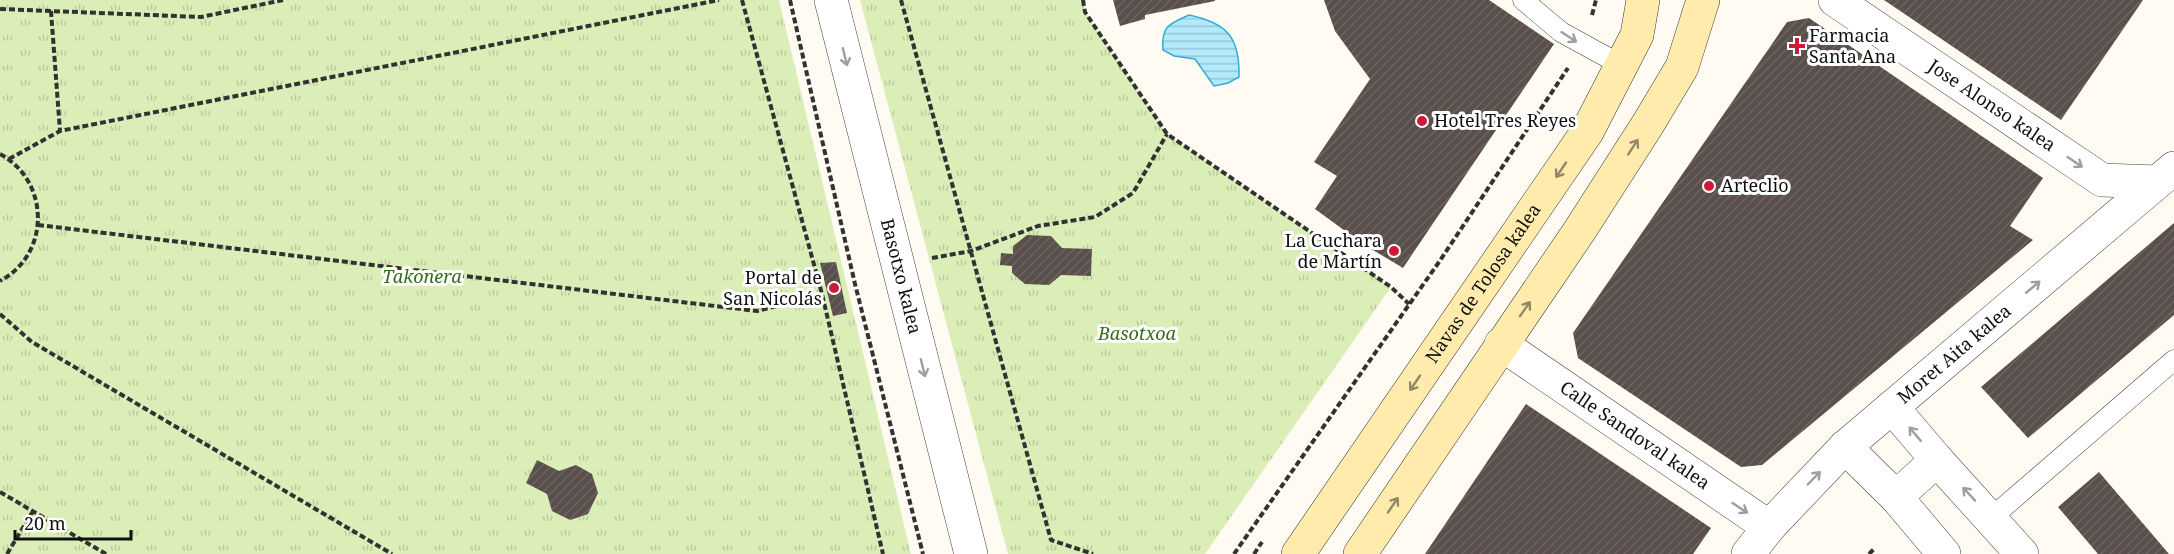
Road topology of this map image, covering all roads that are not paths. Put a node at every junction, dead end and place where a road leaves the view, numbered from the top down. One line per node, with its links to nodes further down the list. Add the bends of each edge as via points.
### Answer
1 (831, 0): 16 (street, Basotxo kalea, one-way to 16)
2 (1523, 0): 6 (lane, one-way to 6, via 1582,46)
3 (1643, 0): 6 (street, Navas de Tolosa kalea, via 1637,35)
4 (1703, 0): 8 (street, one-way to 4, via 1580,230 1682,67)
5 (1835, 0): 7 (street, Jose Alonso kalea, one-way to 7, via 2102,180)
6 (1623, 66): 17 (street, Navas de Tolosa kalea, one-way to 17, via 1587,132)
7 (2165, 175): 10 (street, Moret Aita kalea, one-way to 7)
8 (1501, 344): 15 (street, Calle Sandoval kalea, one-way to 15); 18 (street, one-way to 8)
9 (2174, 360): 14 (lane)
10 (1892, 407): 11 (street, Moret Aita kalea); 12 (street, one-way to 10)
11 (1845, 447): 13 (street); 15 (street, Moret Aita kalea, one-way to 11)
12 (1937, 460): 13 (street); 14 (street, one-way to 12)
13 (1896, 497): 20 (street)
14 (1991, 518): 21 (street)
15 (1769, 527): 19 (street, Moret Aita kalea)
16 (970, 554)
17 (1298, 554)
18 (1360, 554)
19 (1748, 554)
20 (1944, 554)
21 (2022, 554)

